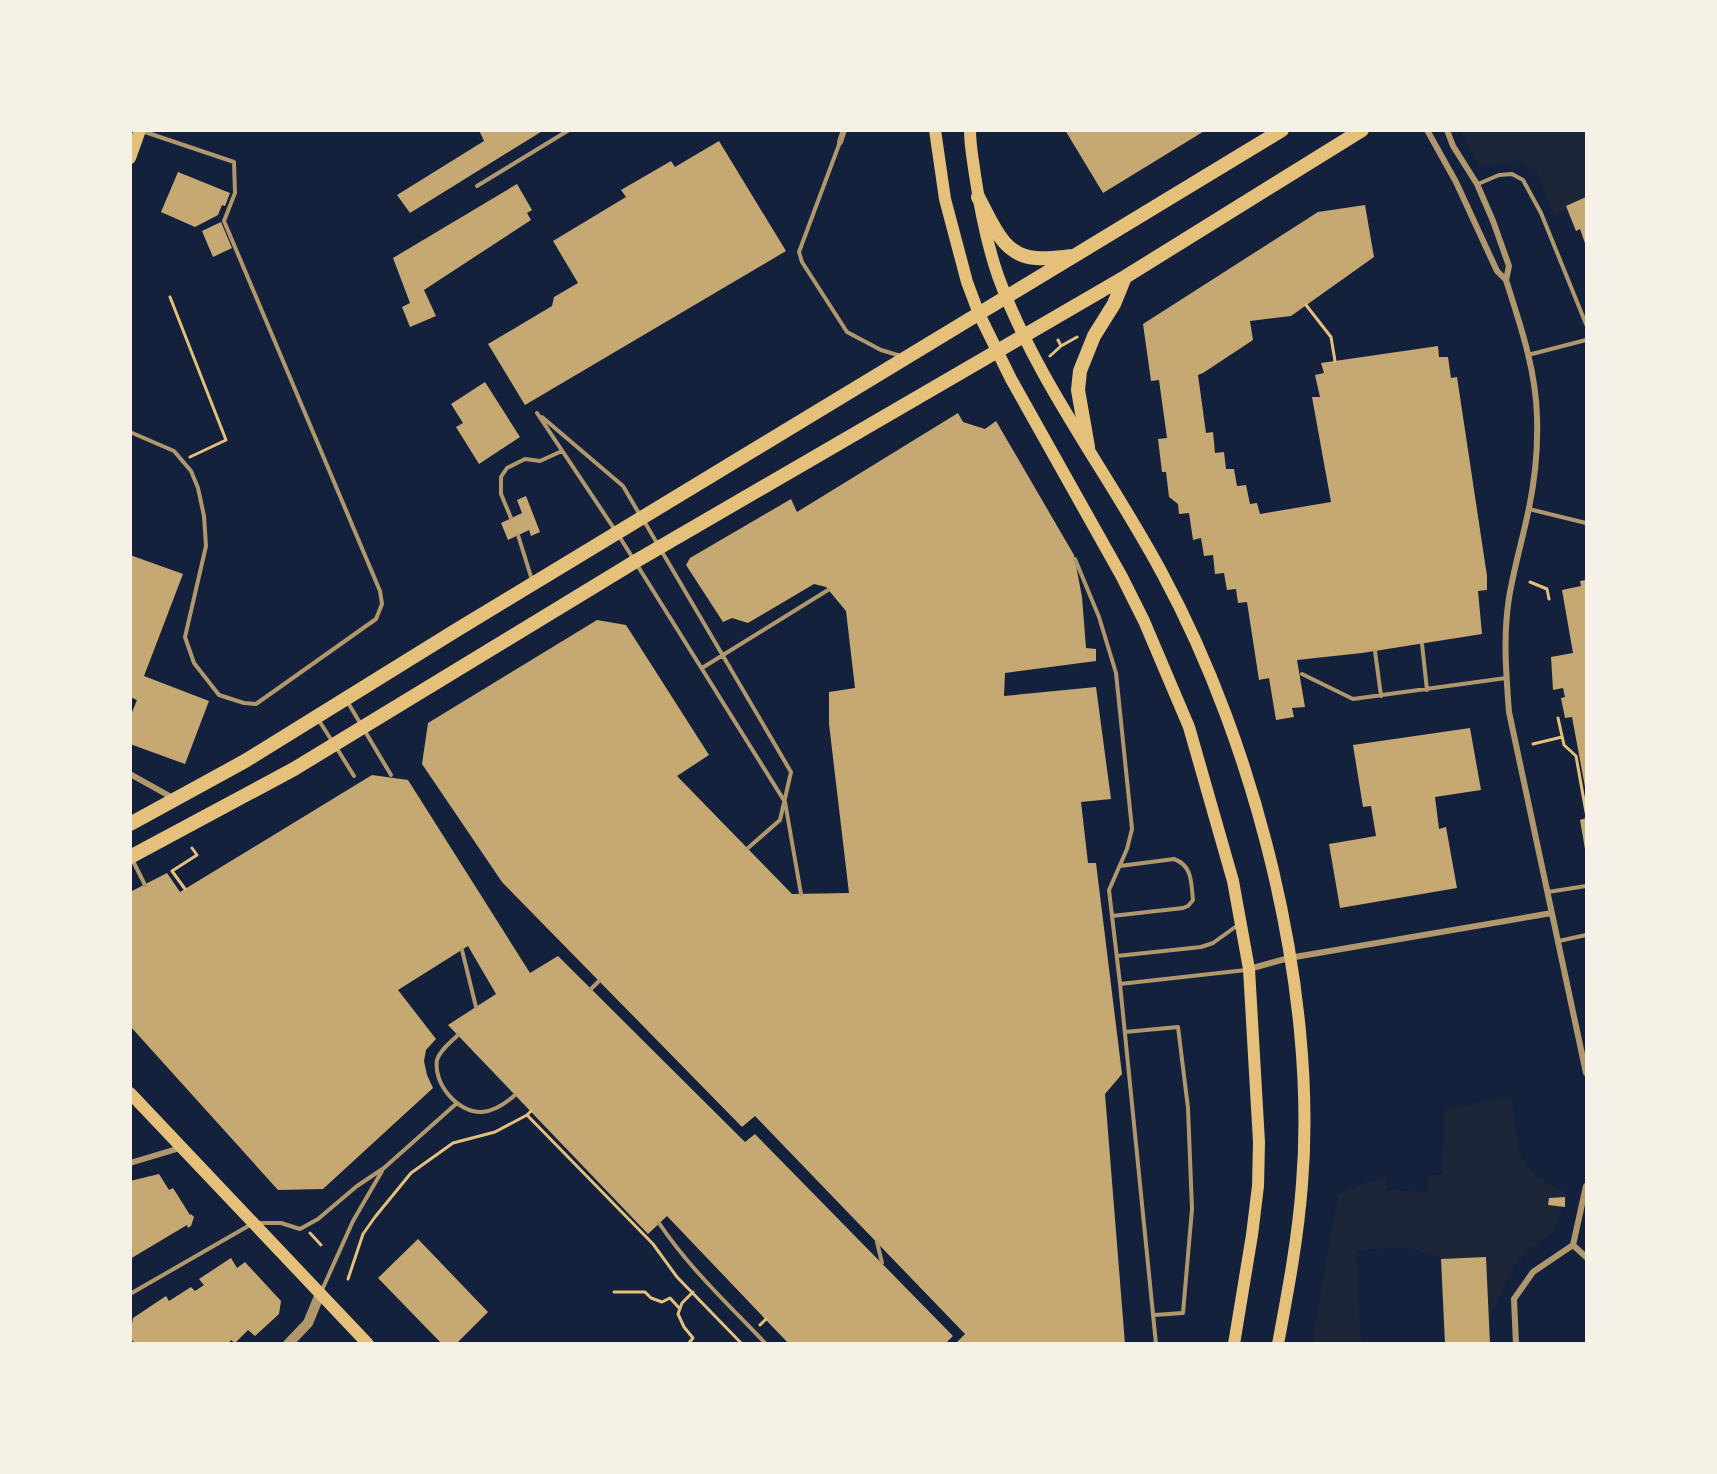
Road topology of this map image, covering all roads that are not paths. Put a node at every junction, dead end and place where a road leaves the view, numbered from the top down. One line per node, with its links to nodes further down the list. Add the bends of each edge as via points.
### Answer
1 (141, 130): 11 (main road); 26 (lane, via 234,162 235,193 225,221 380,591 376,619 256,704 219,695 194,663 185,637 206,546 198,488 191,471 174,451)
2 (569, 130): 13 (lane)
3 (843, 130): 10 (street)
4 (935, 130): 19 (main road, via 945,199)
5 (970, 130): 14 (main road)
6 (1282, 130): 15 (main road)
7 (1362, 130): 16 (main road)
8 (1427, 130): 17 (street, via 1497,271)
9 (1447, 130): 12 (street)
10 (840, 142): 25 (lane, via 798,252 847,332 881,350)
11 (130, 158)
12 (1477, 184): 17 (street, via 1509,266); 20 (lane, via 1512,174 1523,180)
13 (477, 186)
14 (978, 197): 15 (main road, via 1002,242 1014,251 1037,258); 18 (main road)
15 (1076, 256): 18 (main road)
16 (1125, 277): 21 (main road); 27 (main road, via 1080,371 1078,390)
17 (1506, 280): 24 (street)
18 (1007, 298): 19 (main road); 21 (main road)
19 (979, 314): 23 (main road); 25 (main road)
20 (1587, 324)
21 (1025, 336): 23 (main road); 27 (main road)
22 (1587, 340): 24 (lane)
23 (996, 352): 35 (main road); 67 (main road, via 1122,577 1170,679 1200,762)
24 (1528, 356): 29 (street, via 1537,418)
25 (908, 357): 31 (main road)
26 (130, 432)
27 (1088, 447): 72 (main road, via 1164,576 1205,663 1256,807)
28 (562, 451): 30 (lane, via 540,461 525,459 507,468 501,477 501,494); 31 (lane, via 537,413 622,486); 33 (lane)
29 (1529, 508): 32 (lane); 45 (street, via 1509,597)
30 (511, 518)
31 (642, 518): 33 (main road); 35 (lane)
32 (1587, 523)
33 (617, 533): 37 (lane); 38 (main road)
34 (518, 535): 38 (lane)
35 (659, 548): 37 (main road); 42 (lane)
36 (1075, 559): 60 (lane, via 1116,673 1132,829)
37 (636, 561): 43 (lane); 50 (main road)
38 (533, 584): 48 (main road)
39 (828, 590): 42 (lane)
40 (1422, 644): 46 (lane)
41 (1375, 651): 47 (lane)
42 (723, 655): 43 (lane); 56 (lane, via 791,772)
43 (702, 668): 56 (lane)
44 (1302, 674): 47 (lane, via 1353,699)
45 (1506, 678): 46 (lane); 63 (street, via 1509,712)
46 (1427, 690): 47 (lane)
47 (1381, 696)
48 (345, 698): 49 (main road); 50 (lane)
49 (316, 716): 51 (lane); 55 (main road)
50 (362, 728): 51 (main road); 53 (lane)
51 (335, 745): 54 (lane); 59 (main road)
52 (130, 774): 55 (street)
53 (391, 775)
54 (354, 776)
55 (176, 800): 57 (main road)
56 (785, 802): 58 (lane, via 780,820); 64 (lane)
57 (130, 824)
58 (748, 848)
59 (131, 857): 61 (lane)
60 (1120, 866): 66 (lane, via 1109,890); 66 (lane, via 1179,861 1191,876 1193,900 1183,908)
61 (144, 885)
62 (1587, 886): 63 (lane)
63 (1548, 892): 65 (street)
64 (801, 894)
65 (1552, 913): 69 (street); 72 (street)
66 (1112, 916): 71 (lane)
67 (1241, 922): 71 (lane, via 1201,947); 73 (main road)
68 (1587, 935): 69 (lane)
69 (1559, 941): 80 (street)
70 (462, 950): 77 (lane)
71 (1117, 956): 75 (lane)
72 (1289, 958): 73 (street); 102 (main road, via 1301,1057 1304,1142 1298,1221)
73 (1250, 969): 75 (lane); 101 (main road, via 1259,1131 1258,1186)
74 (599, 981): 76 (lane)
75 (1120, 984): 78 (lane)
76 (591, 989)
77 (476, 1007)
78 (1125, 1032): 96 (lane); 96 (lane, via 1178,1027 1188,1108 1192,1209 1183,1313)
79 (458, 1035): 83 (lane, via 438,1059 437,1072)
80 (1587, 1073)
81 (130, 1094): 84 (main road)
82 (515, 1095): 83 (lane, via 503,1105 482,1112)
83 (457, 1103): 86 (lane)
84 (181, 1147): 85 (street); 88 (main road)
85 (130, 1163)
86 (384, 1168): 88 (lane, via 318,1219 300,1228); 95 (lane, via 353,1221)
87 (1587, 1186): 91 (street)
88 (254, 1223): 94 (lane); 95 (main road)
89 (659, 1223): 99 (lane, via 700,1275)
90 (877, 1242): 93 (lane)
91 (1574, 1245): 92 (street); 103 (street, via 1533,1272 1514,1299)
92 (1587, 1257)
93 (882, 1263)
94 (130, 1294)
95 (320, 1294): 97 (street, via 308,1323); 98 (main road)
96 (1154, 1315): 100 (lane)
97 (288, 1344)
98 (368, 1344)
99 (766, 1344)
100 (1156, 1344)
101 (1234, 1344)
102 (1278, 1344)
103 (1516, 1344)

